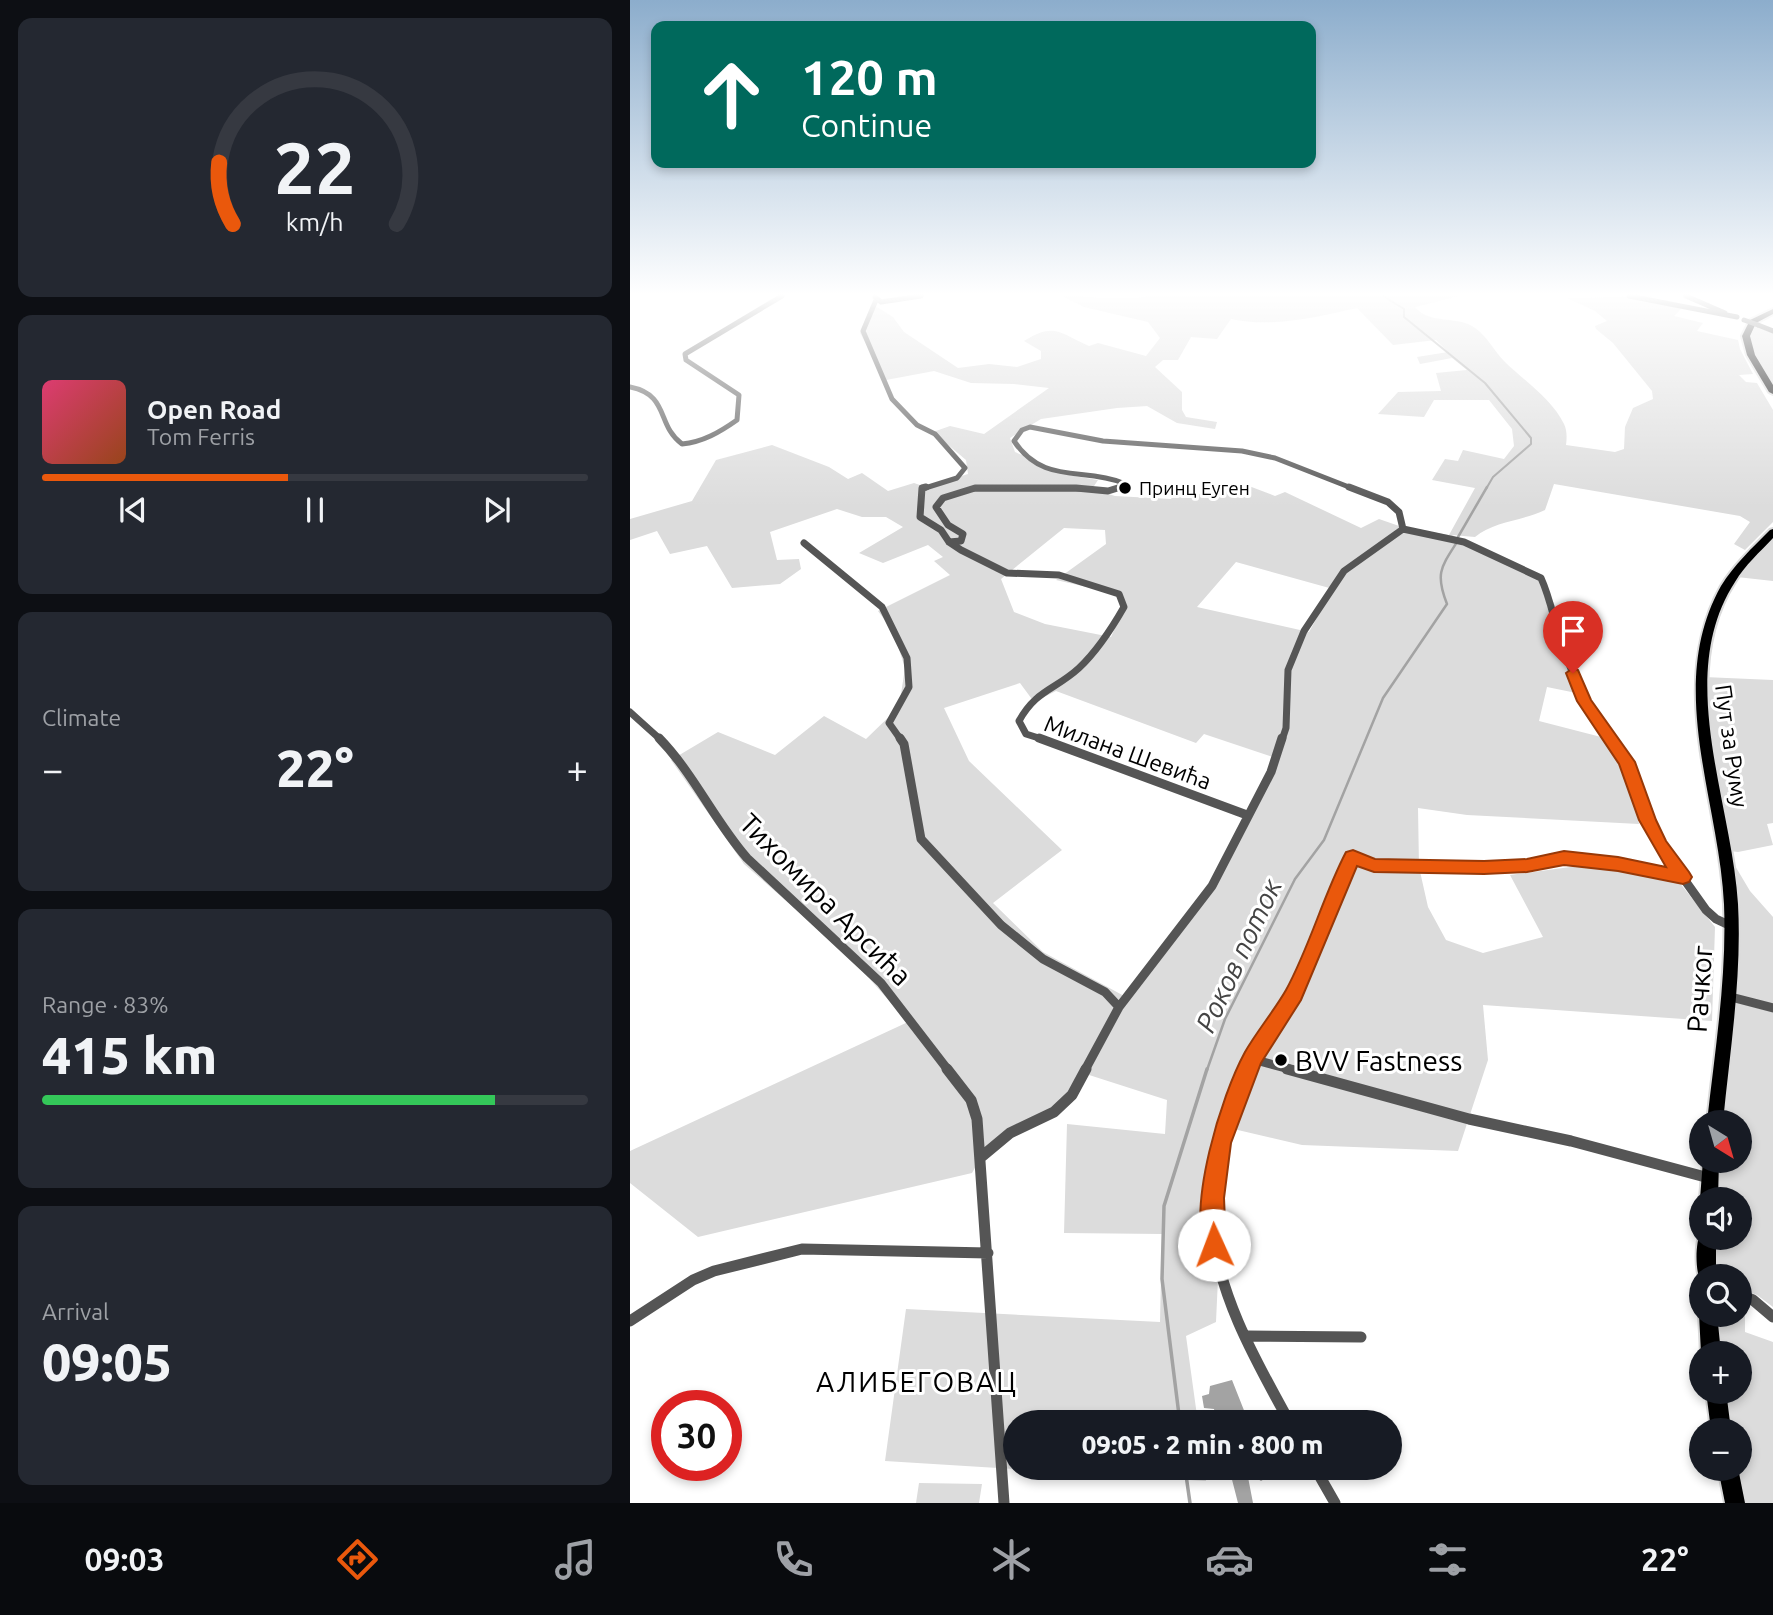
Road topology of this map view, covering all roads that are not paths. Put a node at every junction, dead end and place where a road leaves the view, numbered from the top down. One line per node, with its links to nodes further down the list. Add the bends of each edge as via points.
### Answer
1 (695, 366): 4 (street, via 739,395 737,419 700,441 682,444 671,436 664,411 655,400 644,390)
2 (878, 366): 8 (street, via 892,399 917,425 935,434 965,468 957,478 922,488 920,517 942,530)
3 (1758, 366): 5 (main road)
4 (630, 387)
5 (1773, 392)
6 (1403, 530): 8 (street, via 1399,512 1388,502 1275,458 1242,451 1103,442 1030,426 1014,441 1025,458 1063,474 1113,479 1123,483 1120,489 975,488 943,498 936,507 948,525 963,534 961,541); 11 (street, via 1391,534 1344,571 1304,631 1288,670 1286,728 1271,772); 13 (street, via 1464,542 1541,578 1584,701 1627,762 1647,820)
7 (1773, 532): 12 (main road, Пут за Руму, via 1726,588 1705,642 1702,708)
8 (949, 542): 11 (street, Милана Шевића, via 1007,573 1059,575 1119,594 1124,607 1079,668 1029,703 1019,721 1026,734)
9 (804, 544): 16 (street, via 882,607 907,659 909,687 889,723 904,744 921,839 1001,925 1043,959 1105,992)
10 (630, 712): 20 (street, Тихомира Арсића, via 682,765 731,840 863,964 937,1054 971,1100)
11 (1247, 815): 16 (street, via 1212,886)
12 (1728, 860): 14 (main road, Рачког)
13 (1683, 877): 14 (street, via 1706,910); 18 (street, via 1564,858 1527,866 1484,867 1374,865 1353,857 1294,994)
14 (1731, 926): 15 (main road, Рачког)
15 (1727, 996): 17 (street); 19 (main road, Рачког)
16 (1119, 1007): 20 (street, via 1072,1095 1054,1112 1010,1133)
17 (1773, 1008)
18 (1252, 1059): 22 (street, via 1468,1119); 28 (street, via 1220,1143 1213,1198 1214,1245)
19 (1716, 1110)
20 (980, 1158): 24 (street, Тихомира Арсића)
21 (1710, 1173): 22 (main road)
22 (1709, 1178): 23 (main road)
23 (1709, 1187)
24 (988, 1253): 27 (street, via 802,1248 714,1271); 33 (street, Тихомира Арсића)
25 (1752, 1300): 26 (street)
26 (1773, 1317)
27 (630, 1321)
28 (1248, 1336): 29 (street); 30 (street, via 1255,1360)
29 (1361, 1337)
30 (1283, 1410)
31 (1322, 1480): 34 (street)
32 (1731, 1481): 35 (main road)
33 (1004, 1503)
34 (1335, 1503)
35 (1735, 1503)

